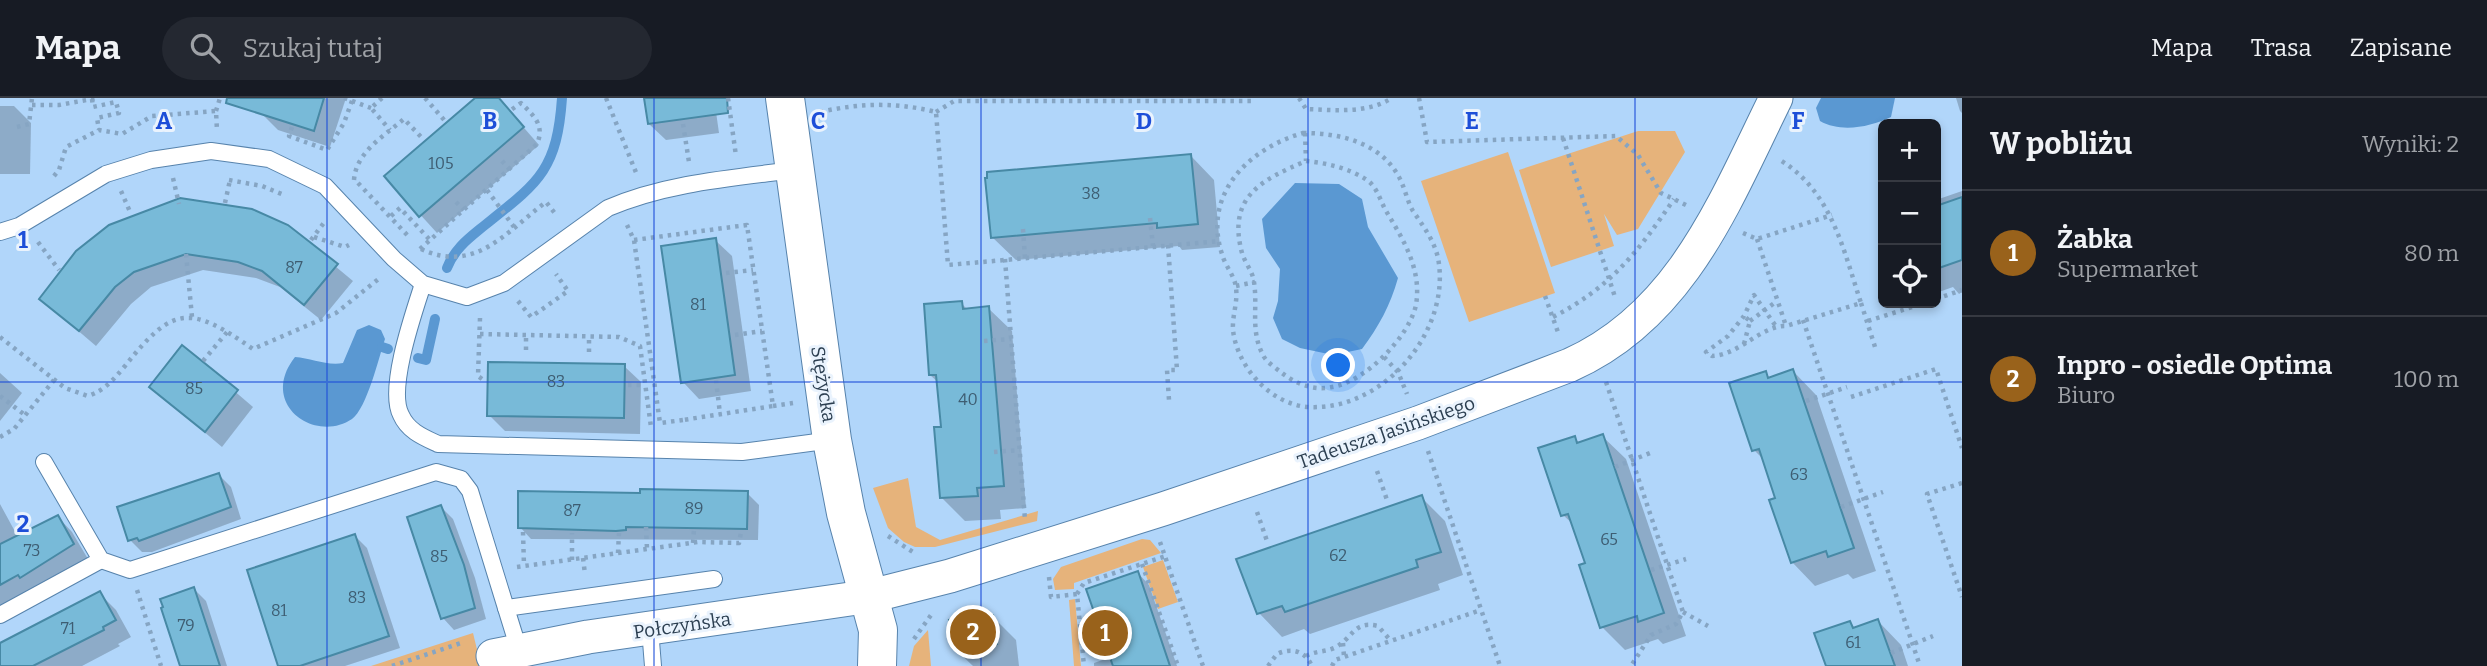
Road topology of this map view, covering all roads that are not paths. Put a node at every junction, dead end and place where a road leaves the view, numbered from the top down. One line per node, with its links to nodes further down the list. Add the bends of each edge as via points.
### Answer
1 (1776, 98): 10 (street, Tadeusza Jasińskiego, via 1738,181 1674,284 1632,328 1591,356 1418,423 1163,509)
2 (786, 109): 3 (street, Stężycka)
3 (794, 170): 5 (lane, via 654,191 625,201 608,208 504,283 467,297); 6 (street, Stężycka)
4 (0, 232): 5 (lane, via 19,226 106,174 150,160 211,151 269,159 325,186)
5 (423, 284): 6 (lane, via 396,393 400,415 415,433 438,444 742,452)
6 (832, 440): 10 (street, Stężycka, via 846,513)
7 (44, 461): 8 (lane)
8 (101, 560): 11 (lane, via 130,570 436,472 461,479 470,491); 12 (lane)
9 (714, 579): 11 (lane)
10 (871, 596): 13 (street, Połczyńska); 15 (street, Stężycka, via 878,630)
11 (506, 608): 14 (lane)
12 (0, 615)
13 (650, 629): 14 (street, Połczyńska); 16 (lane)
14 (506, 653)
15 (891, 657)
16 (653, 666)

